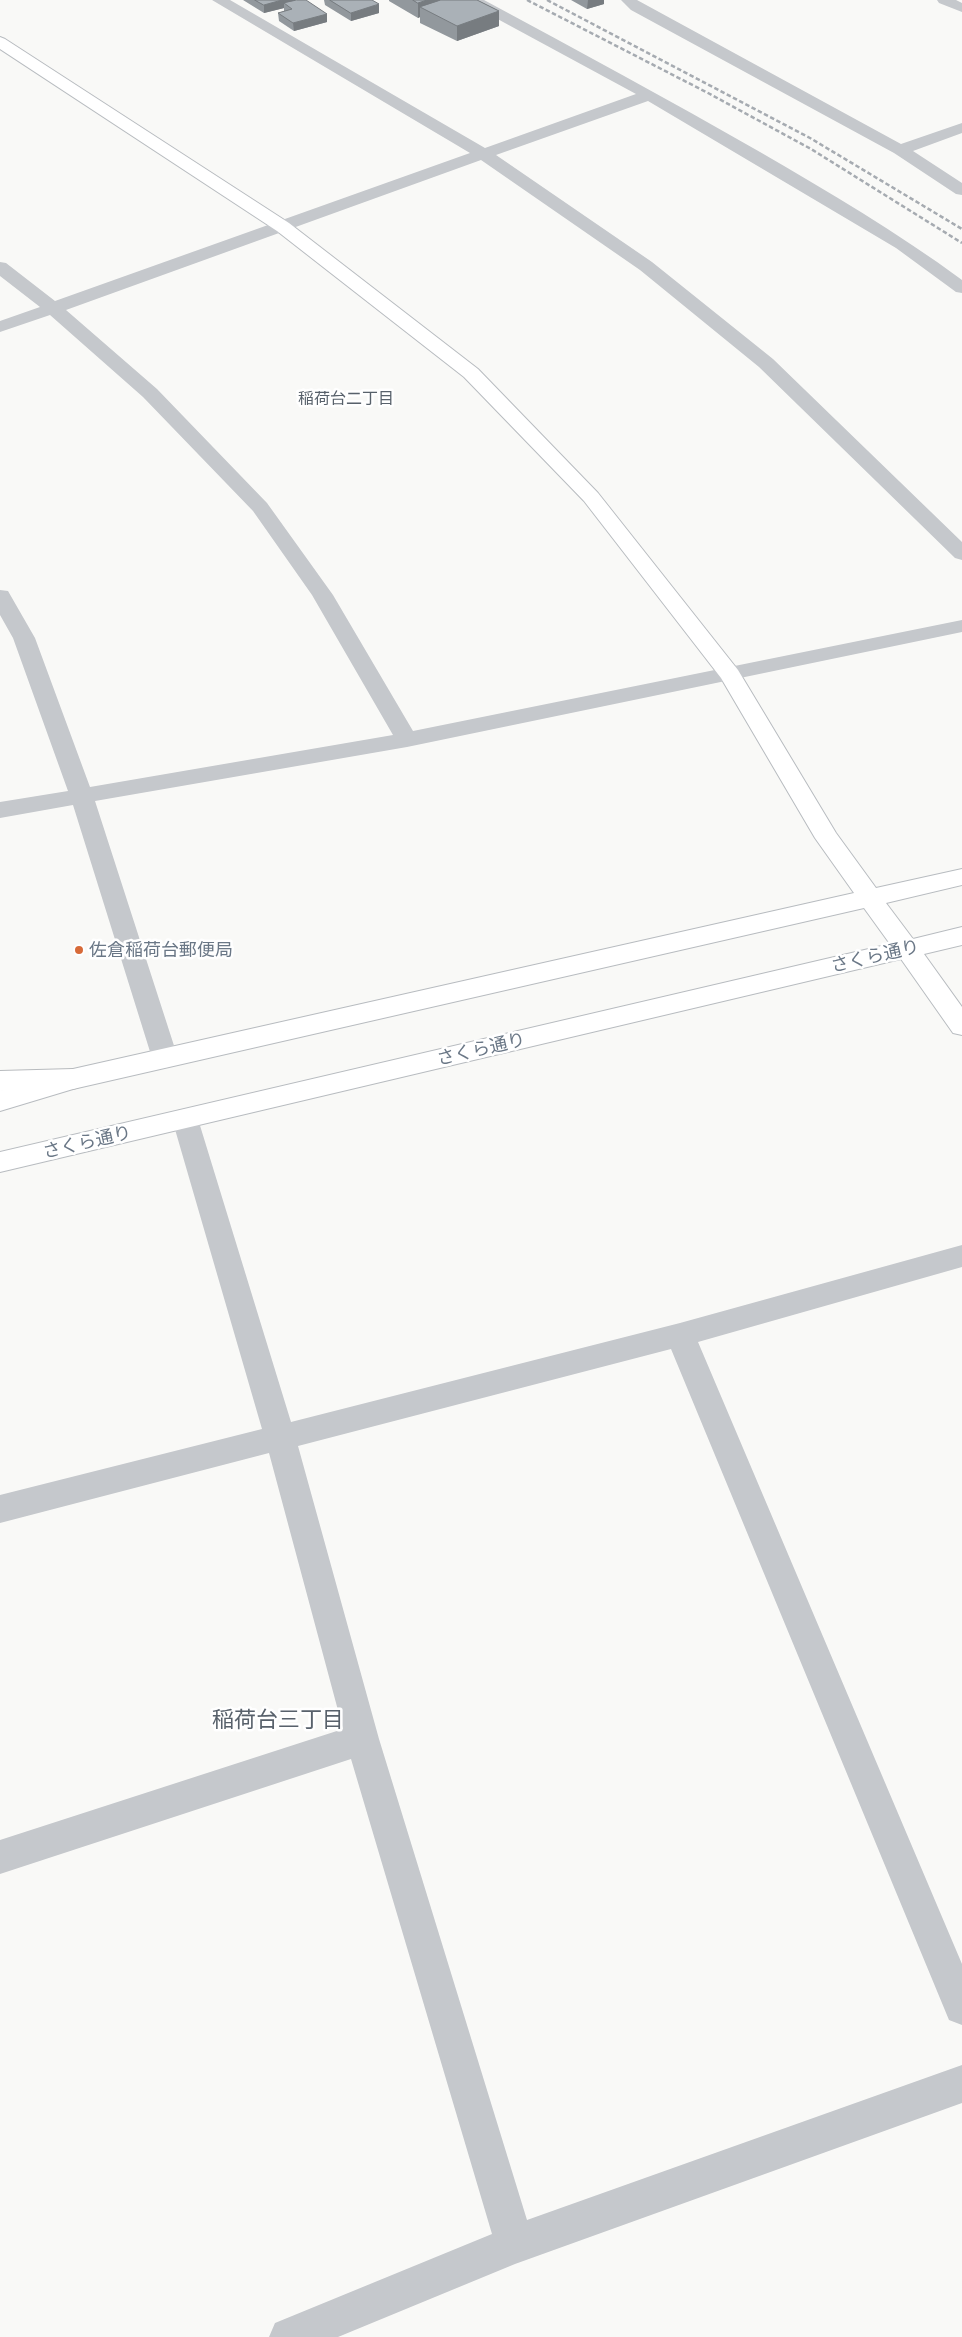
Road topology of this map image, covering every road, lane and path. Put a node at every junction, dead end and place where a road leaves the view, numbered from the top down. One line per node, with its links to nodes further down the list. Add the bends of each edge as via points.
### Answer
1 (219, 0): 10 (street)
2 (473, 0): 7 (street)
3 (628, 0): 9 (street)
4 (944, 0): 5 (street)
5 (962, 8)
6 (0, 42): 12 (main road)
7 (649, 95): 10 (street); 14 (street, via 902,244)
8 (962, 128): 9 (street)
9 (900, 150): 11 (street)
10 (483, 154): 12 (street); 17 (street, via 646,266 766,363)
11 (962, 190)
12 (282, 227): 15 (street); 20 (main road, via 471,373 591,496)
13 (0, 267): 15 (street)
14 (962, 288)
15 (53, 308): 16 (street); 21 (street, via 150,393 260,507 322,595)
16 (0, 327)
17 (962, 554)
18 (0, 596): 22 (street, via 24,638)
19 (962, 626): 20 (street)
20 (730, 675): 21 (street); 25 (main road, via 827,838)
21 (407, 740): 22 (street)
22 (82, 796): 23 (street); 29 (street)
23 (0, 810)
24 (962, 877): 25 (main road)
25 (869, 898): 27 (main road); 29 (main road)
26 (962, 936): 27 (main road, さくら通り)
27 (906, 949): 28 (main road); 33 (main road, さくら通り)
28 (962, 1026)
29 (165, 1058): 30 (main road)
30 (73, 1079): 31 (main road); 32 (main road)
31 (0, 1081)
32 (0, 1101)
33 (185, 1119): 34 (main road, さくら通り); 37 (street)
34 (0, 1162)
35 (962, 1256): 36 (street)
36 (680, 1335): 37 (street); 41 (street)
37 (280, 1437): 38 (street); 39 (street)
38 (0, 1509)
39 (362, 1739): 40 (street); 43 (street)
40 (0, 1857)
41 (962, 2007)
42 (962, 2084): 43 (street)
43 (515, 2244): 44 (street)
44 (290, 2337)

